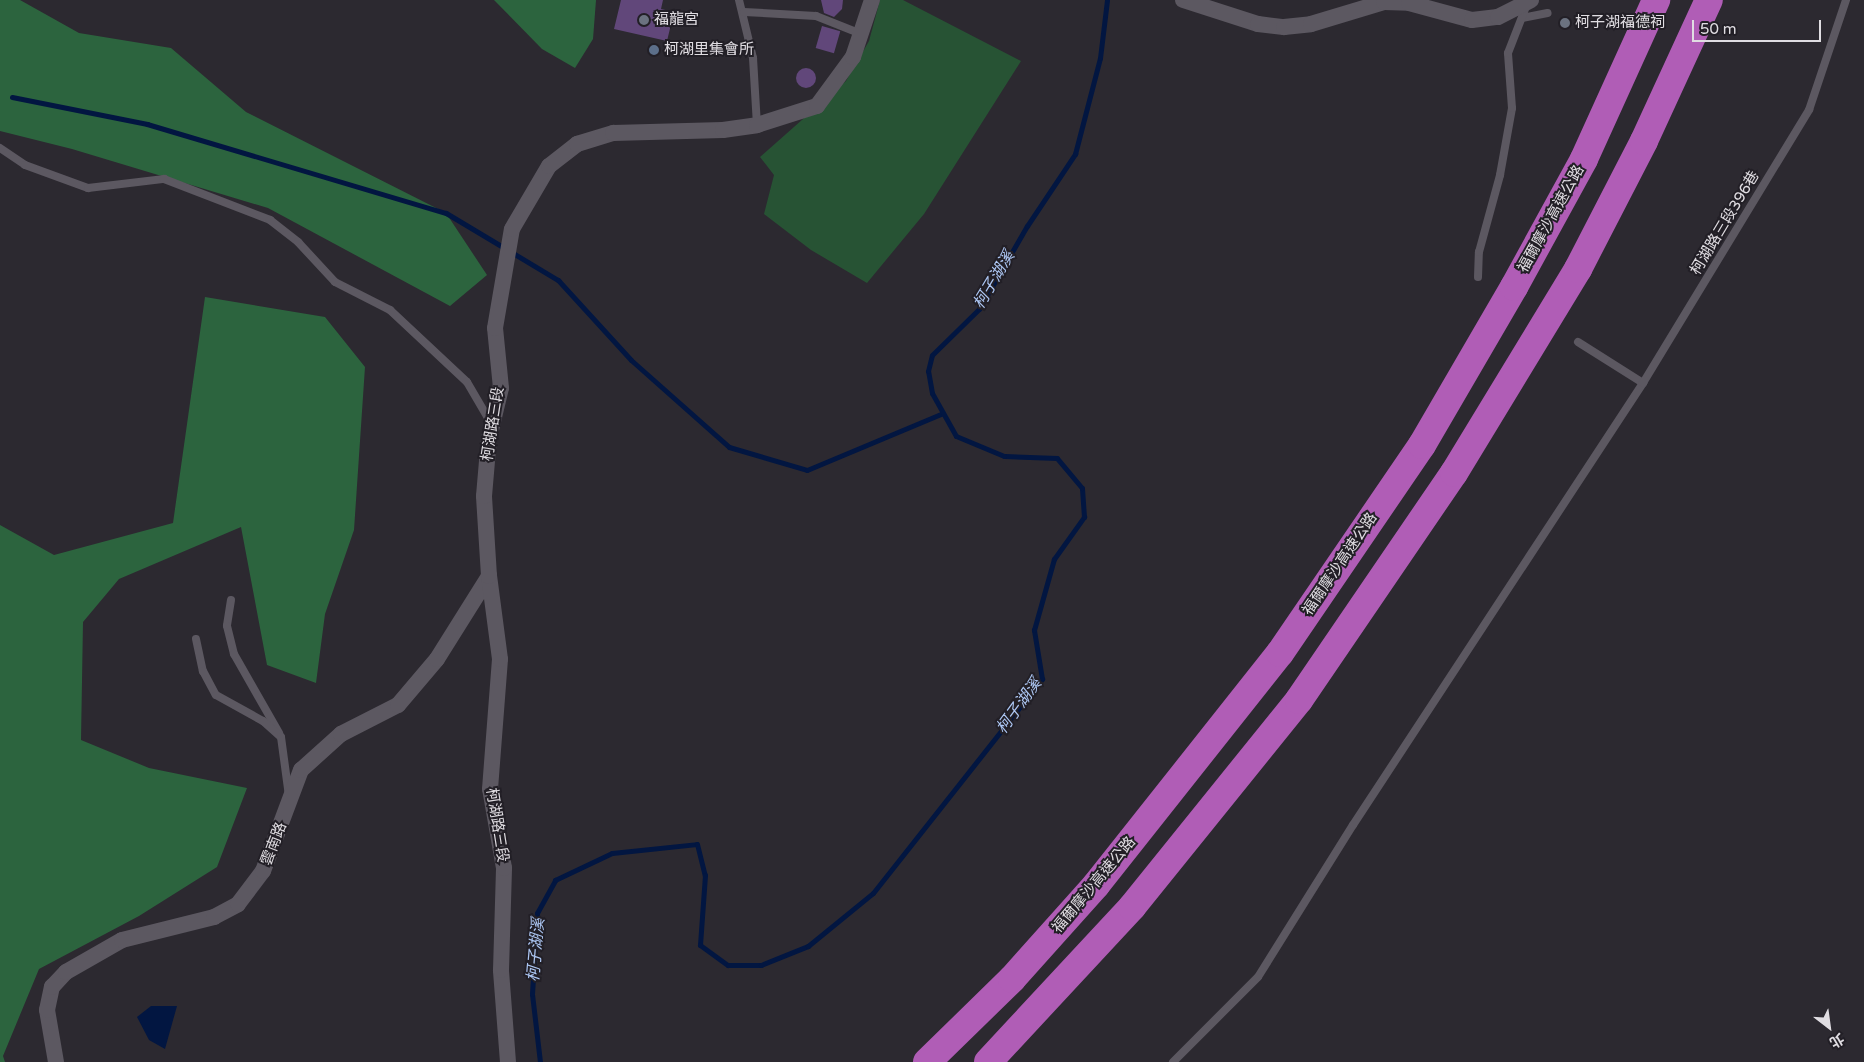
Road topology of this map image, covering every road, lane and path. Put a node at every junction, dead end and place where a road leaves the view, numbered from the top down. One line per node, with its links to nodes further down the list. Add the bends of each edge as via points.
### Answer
1 (739, 0): 9 (lane)
2 (872, 0): 12 (street, 柯湖路三段)
3 (1183, 0): 7 (street, via 1258,24 1284,27 1311,24 1360,7)
4 (1656, 0): 26 (highway, 福爾摩沙高速公路, via 1584,159 1514,287 1422,444 1291,637 1096,885 1012,979)
5 (1709, 0): 27 (highway, via 1644,141 1578,269 1443,489 1299,700 1132,907)
6 (1846, 0): 17 (lane, 柯湖路三段396巷, via 1809,110)
7 (1398, 1): 8 (street, via 1472,20 1498,17)
8 (1530, 1): 11 (lane)
9 (744, 12): 12 (lane, via 816,16); 13 (lane, via 753,58)
10 (1548, 14): 11 (lane)
11 (1522, 18): 15 (lane, via 1508,53 1512,108 1500,175 1479,252)
12 (859, 33): 13 (street, 柯湖路三段, via 853,57 817,106)
13 (757, 125): 18 (street, 柯湖路三段, via 723,130 613,133 577,144 549,166 512,229 503,266 495,328 501,388)
14 (0, 148): 18 (lane, via 25,165 88,188 164,179 270,220 298,242 335,282 390,310 467,382)
15 (1478, 277)
16 (1578, 342): 17 (lane)
17 (1643, 383): 28 (lane, 柯湖路三段396巷, via 1353,825 1258,977)
18 (491, 423): 19 (street, 柯湖路三段, via 484,496)
19 (489, 576): 23 (street, 雲南路, via 421,680 398,705 341,734 319,751 301,770); 25 (street, 柯湖路三段, via 500,659 490,789 504,868 501,970)
20 (230, 600): 22 (lane, via 227,626 234,654)
21 (196, 639): 22 (lane, via 203,671 216,695 263,721)
22 (281, 737): 23 (lane)
23 (290, 800): 24 (street, 雲南路, via 264,870 238,904 214,917 122,940 66,972 52,987 47,1010)
24 (56, 1062)
25 (508, 1062)
26 (927, 1062)
27 (988, 1062)
28 (1173, 1062)

